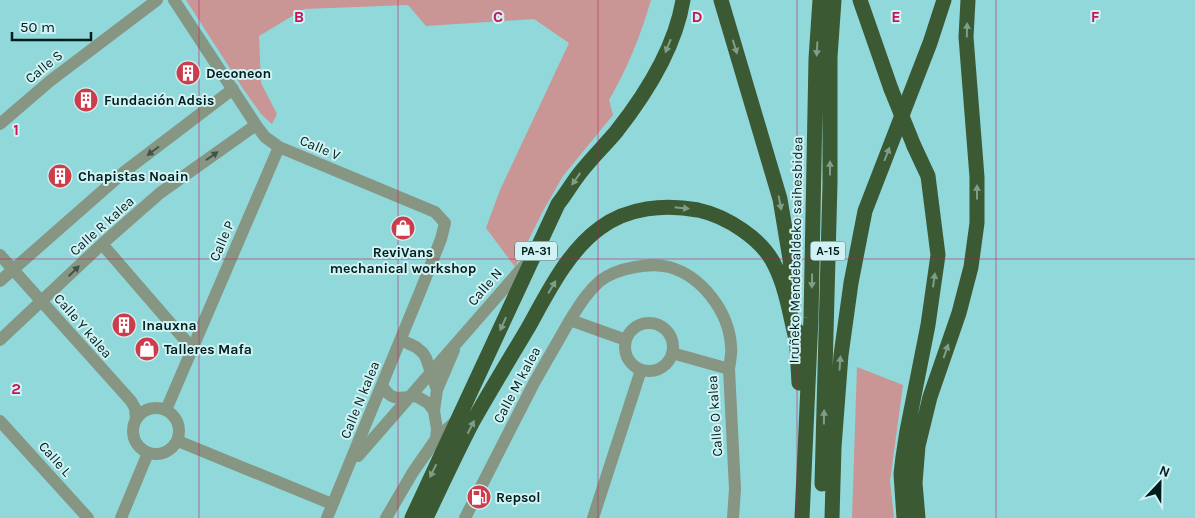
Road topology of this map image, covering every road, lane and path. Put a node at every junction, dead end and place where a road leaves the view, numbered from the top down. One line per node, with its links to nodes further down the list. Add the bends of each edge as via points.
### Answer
1 (157, 0): 11 (street, Calle S, via 50,81)
2 (174, 0): 10 (street, Calle V)
3 (682, 0): 15 (highway, PA-31, one-way to 15, via 674,32 647,89 558,204)
4 (721, 0): 22 (highway, one-way to 22, via 780,199 790,259)
5 (820, 0): 46 (highway, Iruñeko Mendebaldeko saihesbidea / A-15, one-way to 46)
6 (834, 0): 47 (highway, A-15, one-way to 6, via 830,57)
7 (860, 0): 35 (highway, one-way to 7, bridge, via 928,325 938,255 928,176 891,89)
8 (944, 0): 43 (highway, one-way to 8, via 841,355 865,211)
9 (968, 0): 35 (highway, one-way to 9, via 960,313 977,222 977,177 966,37)
10 (233, 89): 12 (street, Calle V); 17 (street, Calle R kalea, one-way to 17, via 124,172)
11 (0, 124)
12 (256, 125): 13 (street, Calle V, via 265,138); 14 (street, Calle R kalea, one-way to 12, via 160,193)
13 (279, 147): 19 (street, Calle V, via 435,212 445,223); 27 (street, Calle P)
14 (102, 244): 20 (street, Calle R kalea, one-way to 14); 27 (street)
15 (535, 252): 26 (street, Calle N); 39 (highway, PA-31, one-way to 39)
16 (0, 255): 17 (street, Calle Y kalea)
17 (13, 270): 18 (street, Calle R kalea); 20 (street, Calle Y kalea)
18 (0, 281)
19 (420, 292): 24 (street, Calle N kalea)
20 (42, 302): 23 (street, Calle R kalea); 38 (street, Calle Y kalea, via 131,401)
21 (570, 320): 25 (street); 29 (street, Calle M kalea, via 602,279 623,269 649,265 670,267 707,290 718,305 730,337); 55 (street, Calle M kalea)
22 (796, 339): 46 (highway); 54 (highway, one-way to 22, via 472,424 568,261 601,227 623,216 665,206 706,212 738,226 760,244 775,265)
23 (0, 340)
24 (401, 340): 31 (street, Calle N, via 423,353); 32 (street, Calle N kalea)
25 (626, 340): 28 (street, via 635,327 651,323 659,325 670,337); 30 (street, via 626,354)
26 (458, 341): 31 (street, Calle N); 33 (street, Calle N)
27 (192, 348): 36 (street, Calle P)
28 (672, 353): 29 (street, Calle O kalea); 30 (street, via 664,366)
29 (729, 369): 57 (street, Calle O kalea)
30 (641, 370): 56 (street)
31 (430, 371): 33 (street, Calle N); 34 (street, Calle N)
32 (382, 385): 34 (street, via 392,397); 45 (street, Calle N kalea)
33 (437, 390): 37 (street, Calle N)
34 (407, 397): 37 (street, via 421,398); 45 (street, Calle N)
35 (923, 397): 61 (highway, via 907,431 901,474); 62 (highway, via 908,454); 63 (highway, via 915,483)
36 (166, 410): 38 (street, via 153,408); 42 (street, via 178,423)
37 (434, 410): 41 (street, Calle N)
38 (136, 419): 44 (street, via 133,435 136,443)
39 (458, 419): 41 (street); 53 (highway, PA-31, one-way to 53)
40 (0, 420): 49 (street, Calle L)
41 (436, 439): 52 (street)
42 (178, 441): 44 (street, via 165,453); 48 (street)
43 (834, 447): 47 (highway); 60 (highway)
44 (148, 453): 50 (street)
45 (350, 465): 48 (street, Calle N kalea)
46 (802, 500): 58 (highway)
47 (822, 501): 59 (highway)
48 (332, 504): 51 (street, Calle N kalea)
49 (88, 518)
50 (121, 518)
51 (327, 518)
52 (386, 518)
53 (412, 518)
54 (426, 518)
55 (464, 518)
56 (593, 518)
57 (733, 518)
58 (802, 518)
59 (822, 518)
60 (832, 518)
61 (904, 518)
62 (911, 518)
63 (918, 518)

